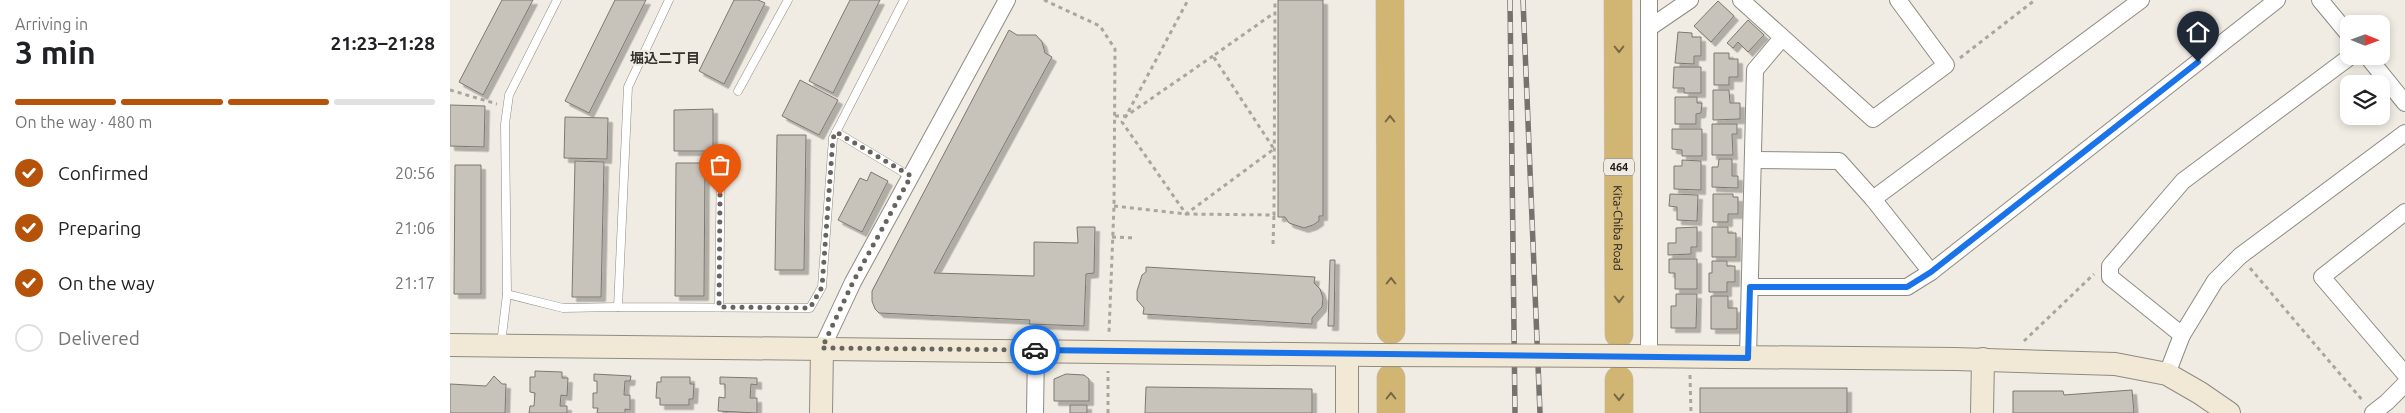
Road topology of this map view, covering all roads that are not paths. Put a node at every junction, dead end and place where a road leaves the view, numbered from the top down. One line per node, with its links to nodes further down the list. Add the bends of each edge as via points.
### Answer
1 (557, 0): 31 (lane, via 509,95 505,124)
2 (669, 0): 32 (lane, via 628,87)
3 (788, 0): 20 (lane)
4 (904, 0): 22 (lane)
5 (1008, 0): 26 (street)
6 (1390, 0): 34 (highway, one-way to 6)
7 (1618, 0): 39 (highway, Kita-Chiba Road / 464, one-way to 39)
8 (1649, 0): 16 (street)
9 (1690, 0): 16 (street)
10 (1741, 0): 17 (street)
11 (2141, 0): 27 (street)
12 (2277, 0): 29 (street)
13 (2320, 0): 15 (street)
14 (1905, 2): 17 (street, via 1946,66 1872,119)
15 (2340, 24)
16 (1649, 28): 39 (street)
17 (1782, 38): 25 (street, via 1755,70)
18 (2340, 64): 35 (street, via 2183,181 2110,266 2110,277)
19 (2373, 65): 21 (street)
20 (738, 92)
21 (2405, 103)
22 (836, 132): 26 (lane); 33 (lane, via 822,287 810,308)
23 (2405, 133): 35 (street, via 2240,256 2215,281)
24 (721, 158): 33 (lane)
25 (1754, 160): 27 (street, via 1839,161); 30 (street)
26 (911, 176): 38 (street, via 853,282)
27 (1873, 199): 29 (street)
28 (2405, 212): 45 (street, via 2322,277)
29 (1931, 272): 30 (street, via 1907,287)
30 (1750, 287): 42 (street)
31 (507, 294): 32 (lane, via 563,308); 37 (lane)
32 (618, 306): 33 (lane)
33 (719, 307)
34 (1391, 330)
35 (2182, 335): 44 (street)
36 (450, 345): 37 (street)
37 (500, 346): 38 (street)
38 (822, 348): 40 (street); 49 (street)
39 (1633, 349): 41 (street, bridge); 42 (street)
40 (1036, 350): 41 (street); 50 (street)
41 (1347, 355): 51 (street)
42 (1748, 358): 43 (street)
43 (1983, 359): 44 (street, via 2115,364); 54 (street)
44 (2167, 374): 55 (street)
45 (2405, 374)
46 (1391, 378): 52 (highway, one-way to 46)
47 (1619, 380): 53 (highway, one-way to 53)
48 (2405, 384): 56 (street)
49 (821, 413)
50 (1035, 413)
51 (1347, 413)
52 (1392, 413)
53 (1619, 413)
54 (1982, 413)
55 (2229, 413)
56 (2373, 413)

